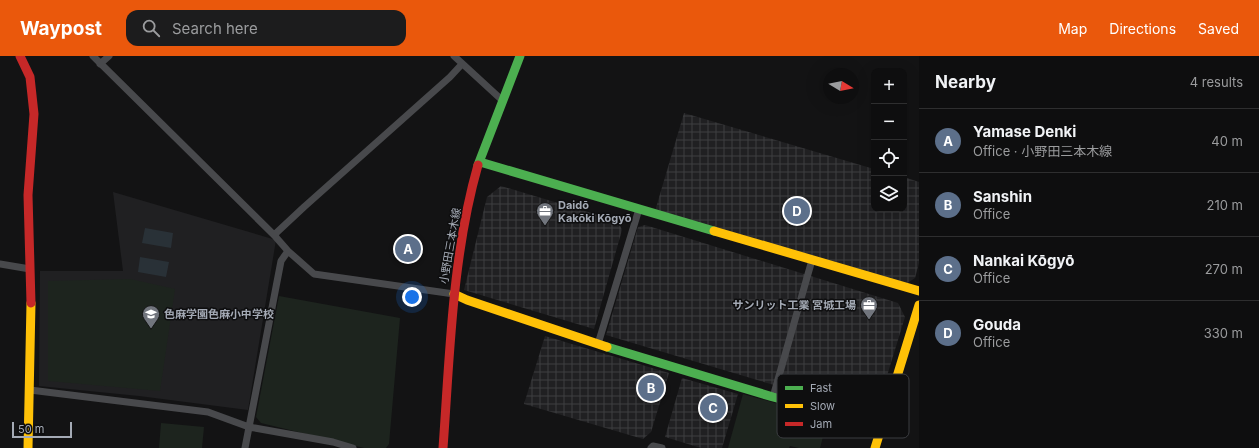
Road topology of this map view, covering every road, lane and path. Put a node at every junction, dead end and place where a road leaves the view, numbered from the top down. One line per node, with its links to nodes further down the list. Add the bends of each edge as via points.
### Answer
1 (20, 56): 15 (street, via 30,77 34,114 28,195)
2 (93, 56): 6 (street)
3 (109, 56): 6 (street)
4 (454, 56): 7 (street)
5 (520, 56): 8 (street, 小野田三本木線)
6 (100, 64): 11 (street)
7 (462, 64): 8 (street); 11 (street)
8 (503, 101): 9 (street, 小野田三本木線)
9 (480, 162): 10 (street); 17 (street, 小野田三本木線, via 463,233)
10 (639, 209): 13 (street); 19 (street)
11 (274, 235): 12 (street)
12 (288, 251): 17 (street, via 314,274); 26 (street, via 281,261)
13 (812, 260): 16 (street); 20 (street)
14 (0, 264): 15 (street)
15 (30, 269): 23 (street)
16 (919, 291)
17 (454, 294): 19 (street); 31 (street, 小野田三本木線)
18 (919, 305): 21 (street)
19 (598, 344): 24 (street)
20 (780, 374)
21 (898, 374)
22 (777, 386): 24 (street)
23 (30, 390): 26 (street, via 208,412); 28 (street)
24 (774, 397): 25 (street)
25 (777, 398)
26 (249, 427): 29 (street); 30 (street)
27 (878, 438): 34 (street)
28 (28, 448)
29 (245, 448)
30 (353, 448)
31 (442, 448)
32 (651, 448): 33 (street)
33 (662, 448)
34 (875, 448)

